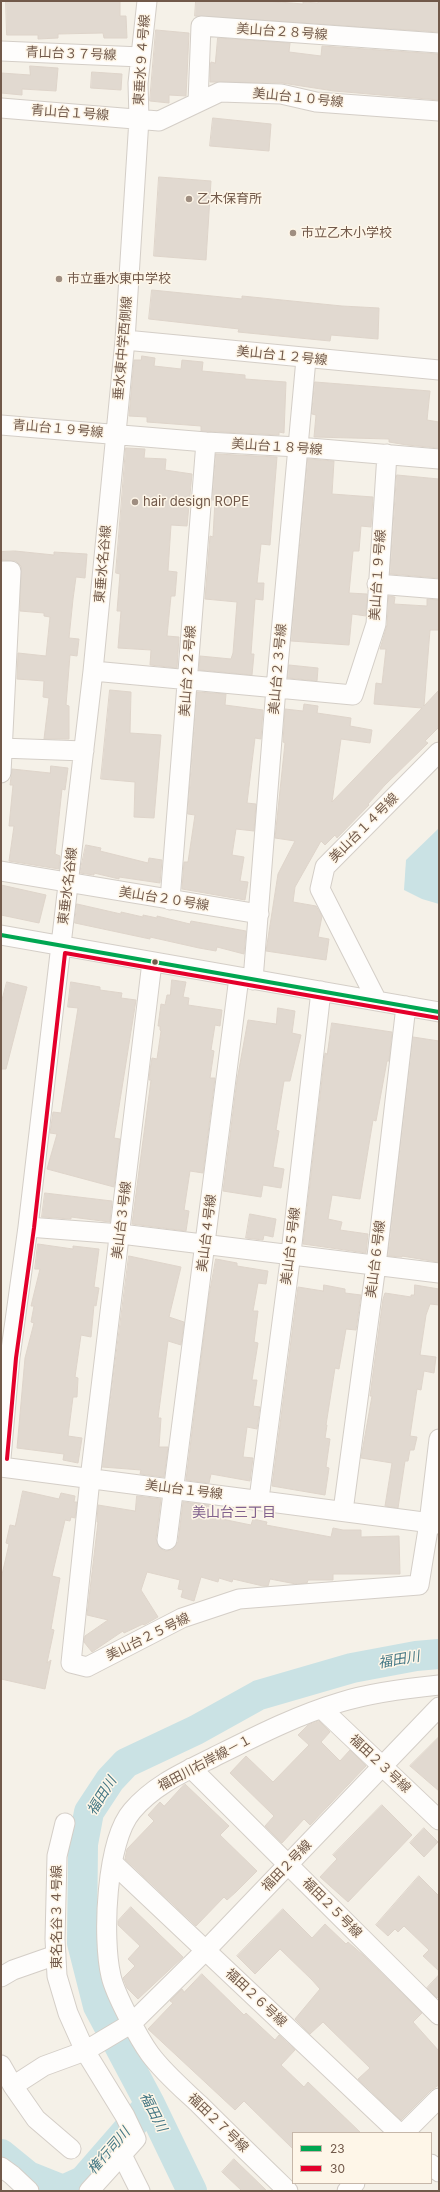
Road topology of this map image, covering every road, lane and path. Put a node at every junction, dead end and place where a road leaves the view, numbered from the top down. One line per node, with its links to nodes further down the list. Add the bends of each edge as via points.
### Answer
1 (146, 1): 4 (street, 東垂水９４号線)
2 (439, 43): 5 (street, 美山台２８号線, via 201,26)
3 (1, 51): 4 (street, 青山台３７号線)
4 (141, 57): 8 (street, 東垂水９４号線, via 138,83)
5 (198, 102): 7 (street, 美山台１０号線, via 220,92 273,93 316,102); 8 (street, 美山台１０号線, via 159,121)
6 (1, 108): 8 (street, 青山台１号線)
7 (439, 111)
8 (139, 118): 9 (street, 垂水東中学西側線)
9 (125, 340): 10 (street, 美山台１２号線); 13 (street, 垂水東中学西側線)
10 (306, 359): 11 (street, 美山台１２号線); 15 (street, 美山台２３号線)
11 (439, 370)
12 (1, 425): 13 (street, 青山台１９号線)
13 (115, 434): 14 (street, 美山台１８号線); 21 (street, 東垂水名谷線)
14 (206, 442): 15 (street, 美山台１８号線); 22 (street, 美山台２２号線)
15 (298, 447): 16 (street, 美山台１８号線); 23 (street, 美山台２３号線)
16 (387, 454): 17 (street, 美山台１８号線); 19 (street, 美山台１９号線)
17 (439, 459)
18 (1, 570): 24 (street, via 11,571)
19 (377, 584): 20 (street); 23 (street, 美山台１９号線, via 376,624 353,695)
20 (439, 589)
21 (93, 671): 22 (street, 美山台１９号線); 25 (street, 東垂水名谷線)
22 (187, 680): 23 (street, 美山台１９号線); 30 (street, 美山台２２号線)
23 (276, 688): 31 (street, 美山台２３号線)
24 (1, 748): 25 (street); 27 (street)
25 (84, 751): 29 (street, 東垂水名谷線)
26 (439, 752): 37 (street, 美山台１４号線, via 325,867 320,889)
27 (1, 773)
28 (1, 871): 29 (street, 美山台２０号線)
29 (69, 884): 30 (street, 美山台２０号線); 33 (street, 東垂水名谷線)
30 (170, 900): 31 (street, 美山台２０号線)
31 (259, 914): 35 (street, 美山台２３号線)
32 (1, 935): 33 (street)
33 (60, 946): 34 (street); 40 (street, 東垂水名谷線)
34 (152, 962): 35 (street); 41 (street, 美山台３号線)
35 (246, 978): 36 (street); 42 (street, 美山台４号線)
36 (321, 991): 37 (street); 43 (street, 美山台５号線)
37 (377, 1001): 38 (street)
38 (406, 1006): 39 (street); 44 (street, 美山台６号線)
39 (439, 1012)
40 (28, 1227): 41 (street); 47 (street, 東垂水名谷線, via 10,1358)
41 (120, 1234): 42 (street); 49 (street, 美山台３号線)
42 (205, 1244): 43 (street); 50 (street, 美山台４号線)
43 (291, 1254): 44 (street); 51 (street, 美山台５号線)
44 (376, 1265): 45 (street); 52 (street, 美山台６号線)
45 (439, 1273)
46 (439, 1440): 53 (street)
47 (1, 1458)
48 (1, 1467): 49 (street, 美山台１号線)
49 (90, 1478): 50 (street, 美山台１号線); 53 (street, 美山台２５号線, via 71,1663 87,1667 182,1618 240,1599 419,1585)
50 (174, 1489): 51 (street, 美山台１号線); 54 (street, 美山台４号線)
51 (259, 1499): 52 (street, 美山台１号線)
52 (343, 1511): 53 (street, 美山台１号線)
53 (434, 1524)
54 (167, 1540)
55 (439, 1685): 57 (street, 福田川右岸線－１, via 343,1701)
56 (439, 1707): 58 (street, 福田２号線)
57 (322, 1709): 58 (street, 福田２３号線); 59 (street, 福田川右岸線－１, via 254,1737)
58 (382, 1766): 60 (street, 福田２３号線); 63 (street, 福田２号線)
59 (191, 1768): 62 (street, 福田川右岸線－１, via 155,1788 131,1812 117,1842); 63 (street, 福田２５号線)
60 (439, 1820)
61 (65, 1823): 65 (street, 東名名谷３４号線, via 57,1856)
62 (113, 1862): 64 (street, 福田２６号線); 68 (street, 福田川右岸線－１, via 106,1922 111,1977)
63 (288, 1865): 64 (street, 福田２号線); 67 (street, 福田２５号線)
64 (206, 1950): 68 (street, 福田２号線); 74 (street, 福田２６号線)
65 (56, 1955): 66 (street, via 13,1970); 69 (street, 東名名谷３４号線, via 57,1976 68,2013)
66 (1, 1977)
67 (439, 2015)
68 (132, 2023): 69 (street, 福田２号線); 70 (street, 福田川右岸線－１)
69 (85, 2051): 72 (street, 福田２号線, via 44,2066); 77 (street, 東名名谷３４号線, via 136,2139)
70 (150, 2054): 82 (street, 福田２７号線, via 168,2075)
71 (1, 2065): 72 (street)
72 (13, 2086): 76 (street, via 36,2119)
73 (439, 2098): 75 (street)
74 (398, 2132)
75 (405, 2132)
76 (71, 2149)
77 (122, 2155): 79 (street, 東名名谷３４号線); 81 (street)
78 (1, 2167): 80 (street)
79 (98, 2187)
80 (29, 2191)
81 (140, 2191)
82 (288, 2191)

